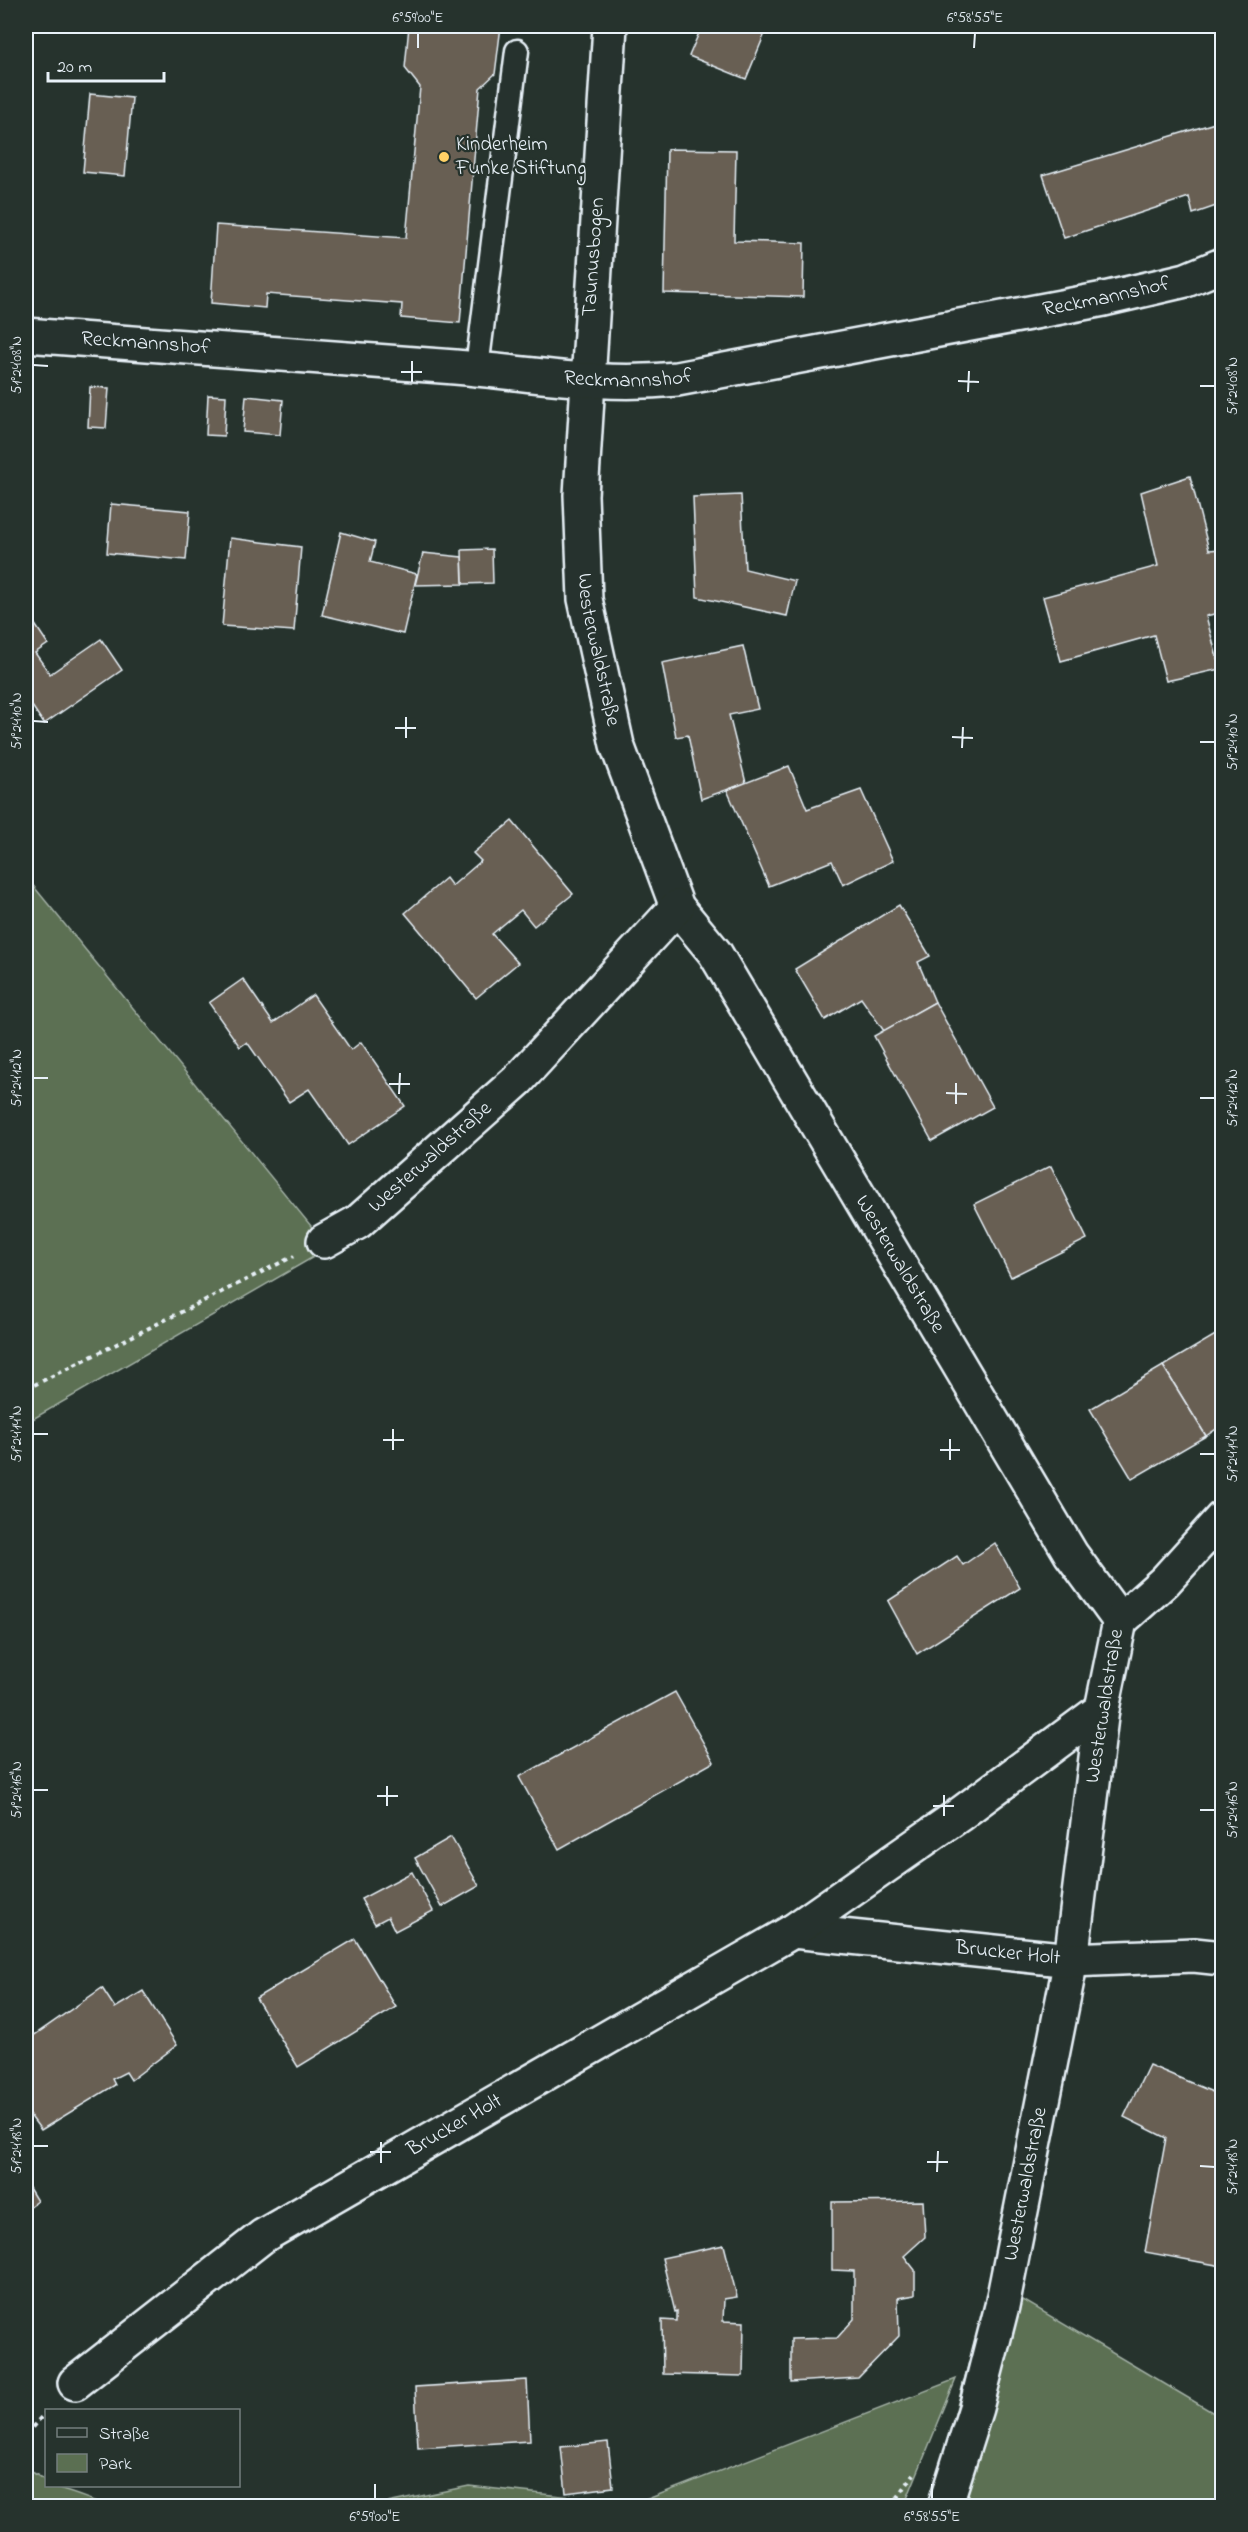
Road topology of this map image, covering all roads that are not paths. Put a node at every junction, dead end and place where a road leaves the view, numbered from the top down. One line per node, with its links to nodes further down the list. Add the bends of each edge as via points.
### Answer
1 (610, 26): 6 (street, Taunusbogen)
2 (517, 51): 5 (lane)
3 (1222, 265): 6 (street, Reckmannshof, via 1186,279 1104,299 700,375 632,383)
4 (26, 335): 5 (street, Reckmannshof)
5 (477, 368): 6 (street, Reckmannshof)
6 (586, 381): 7 (street, Westerwaldstraße, via 581,495 585,599 617,745)
7 (677, 907): 8 (street, Westerwaldstraße, via 518,1080 358,1222); 10 (street, Westerwaldstraße, via 715,953 1071,1554)
8 (324, 1241)
9 (1222, 1518): 10 (street, via 1165,1581)
10 (1120, 1621): 11 (street, Westerwaldstraße)
11 (1102, 1709): 12 (street, Brucker Holt); 14 (street, Westerwaldstraße)
12 (793, 1931): 14 (street, Brucker Holt); 15 (street, Brucker Holt, via 263,2236)
13 (1222, 1959): 14 (street, Brucker Holt, via 1194,1955)
14 (1071, 1960): 16 (street, Westerwaldstraße, via 1002,2306)
15 (75, 2383)
16 (945, 2506)

